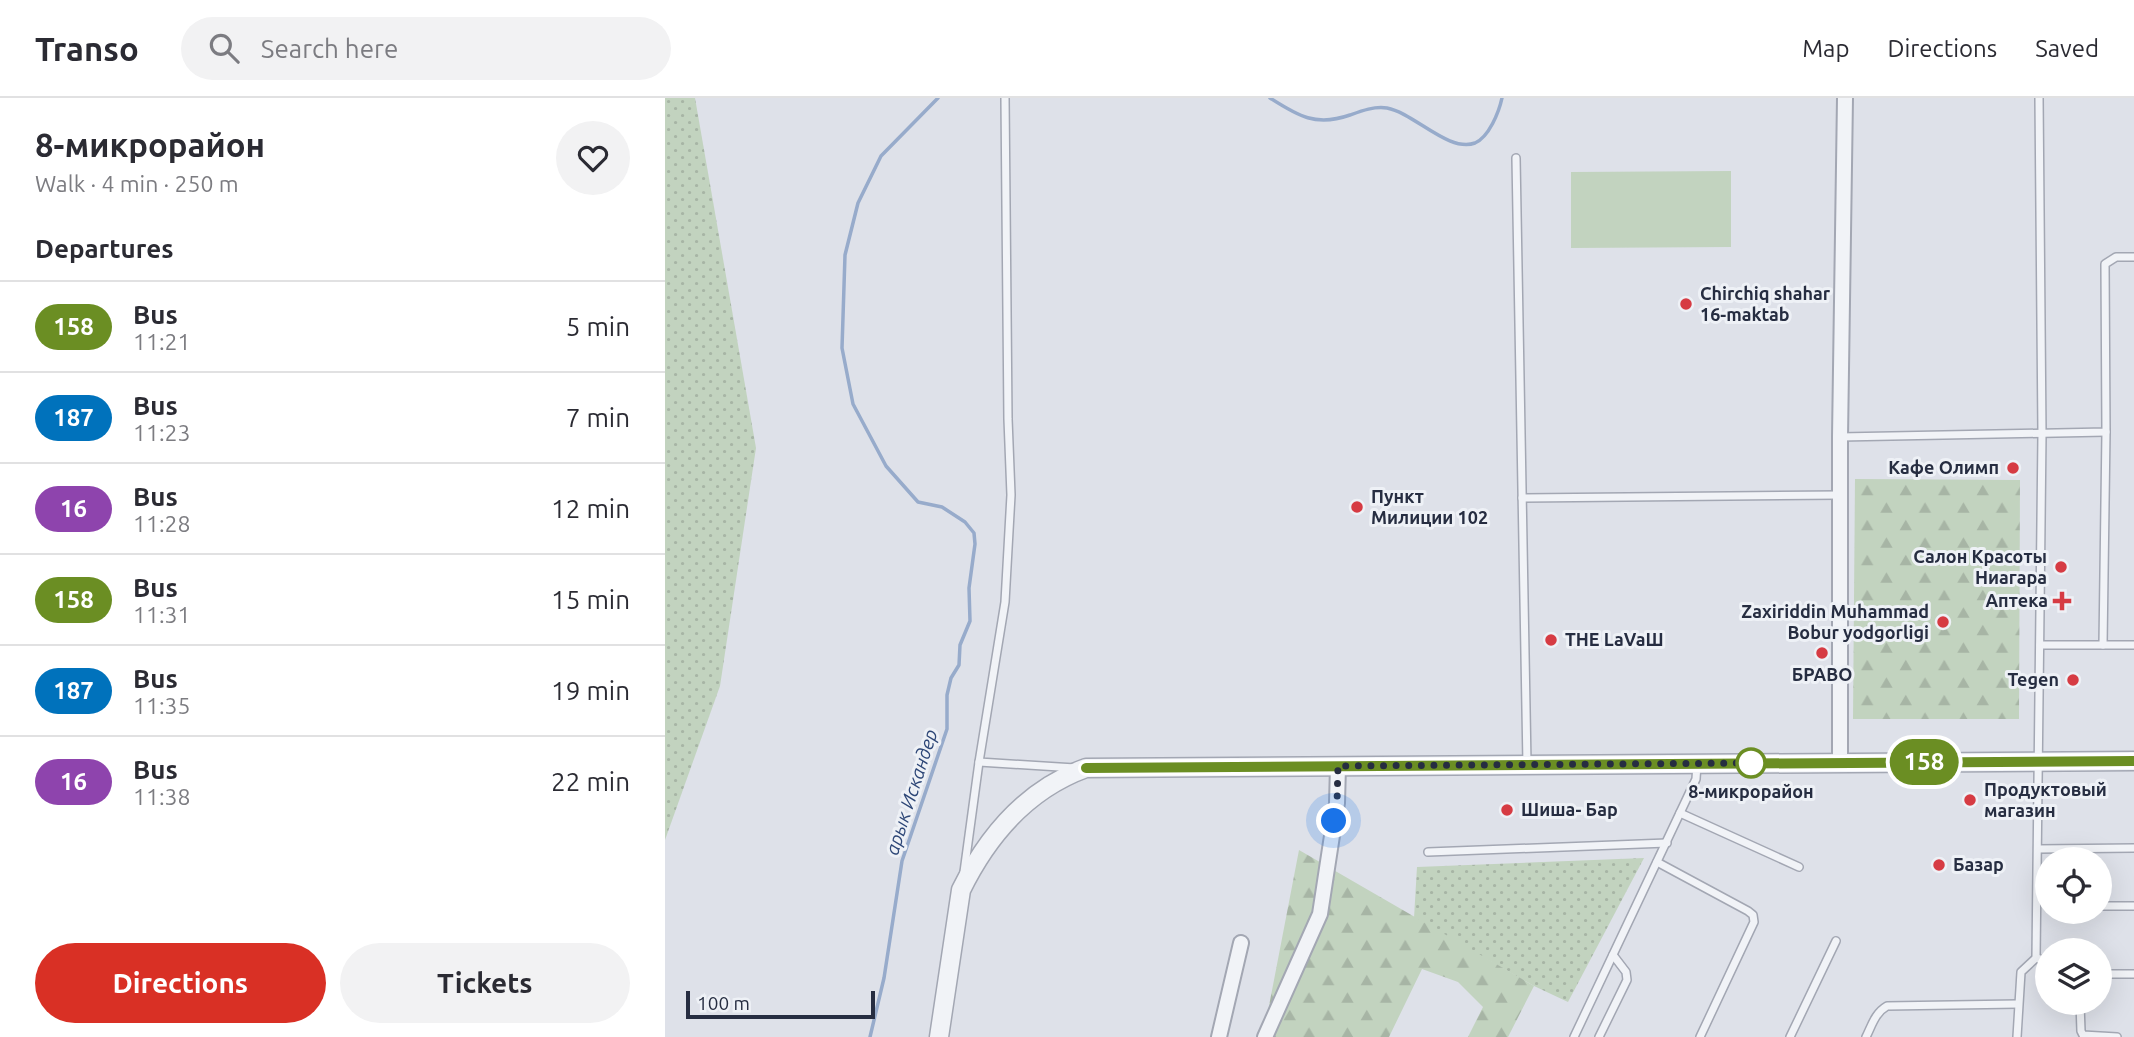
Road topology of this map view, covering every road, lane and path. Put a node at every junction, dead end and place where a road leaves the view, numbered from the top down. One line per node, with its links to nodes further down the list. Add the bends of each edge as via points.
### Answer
1 (1005, 98): 16 (lane, via 1011,495 1005,601)
2 (1845, 98): 8 (street)
3 (2039, 98): 7 (lane)
4 (1516, 158): 10 (lane)
5 (2134, 257): 6 (lane, via 2116,257 2105,264)
6 (2106, 432): 7 (lane); 12 (lane)
7 (2042, 434): 8 (lane); 11 (lane)
8 (1840, 437): 9 (street)
9 (1840, 495): 10 (lane); 18 (street)
10 (1522, 498): 19 (lane)
11 (2040, 645): 12 (lane); 14 (lane)
12 (2103, 645): 13 (lane)
13 (2134, 645)
14 (2039, 760): 15 (street); 18 (street); 24 (lane)
15 (2134, 761)
16 (979, 762): 21 (lane); 30 (lane)
17 (1697, 763): 18 (street); 19 (street); 22 (lane, via 1696,779)
18 (1840, 763)
19 (1527, 764): 20 (street)
20 (1338, 766): 21 (street); 43 (street, via 1320,914)
21 (1086, 768): 30 (street, via 1048,786 1014,814 984,849)
22 (1681, 813): 23 (lane); 29 (lane)
23 (1667, 843): 27 (lane); 28 (lane)
24 (2038, 847)
25 (2112, 848): 26 (lane)
26 (2134, 848)
27 (1428, 852)
28 (1657, 862): 35 (lane); 46 (lane, via 1753,915 1754,922)
29 (1799, 867)
30 (961, 890): 41 (street)
31 (2112, 906): 32 (lane)
32 (2134, 906)
33 (1836, 940): 47 (lane)
34 (1241, 943): 42 (street)
35 (1613, 955): 44 (lane); 45 (lane, via 1627,980)
36 (2035, 959): 39 (lane, via 2021,972)
37 (2112, 974): 38 (lane)
38 (2134, 974)
39 (2018, 1004): 48 (lane, via 1887,1006 1875,1017); 49 (lane)
40 (2080, 1015): 50 (lane, via 2083,1035)
41 (939, 1037)
42 (1219, 1037)
43 (1265, 1037)
44 (1574, 1037)
45 (1599, 1037)
46 (1700, 1037)
47 (1790, 1037)
48 (1866, 1037)
49 (2017, 1037)
50 (2117, 1037)

